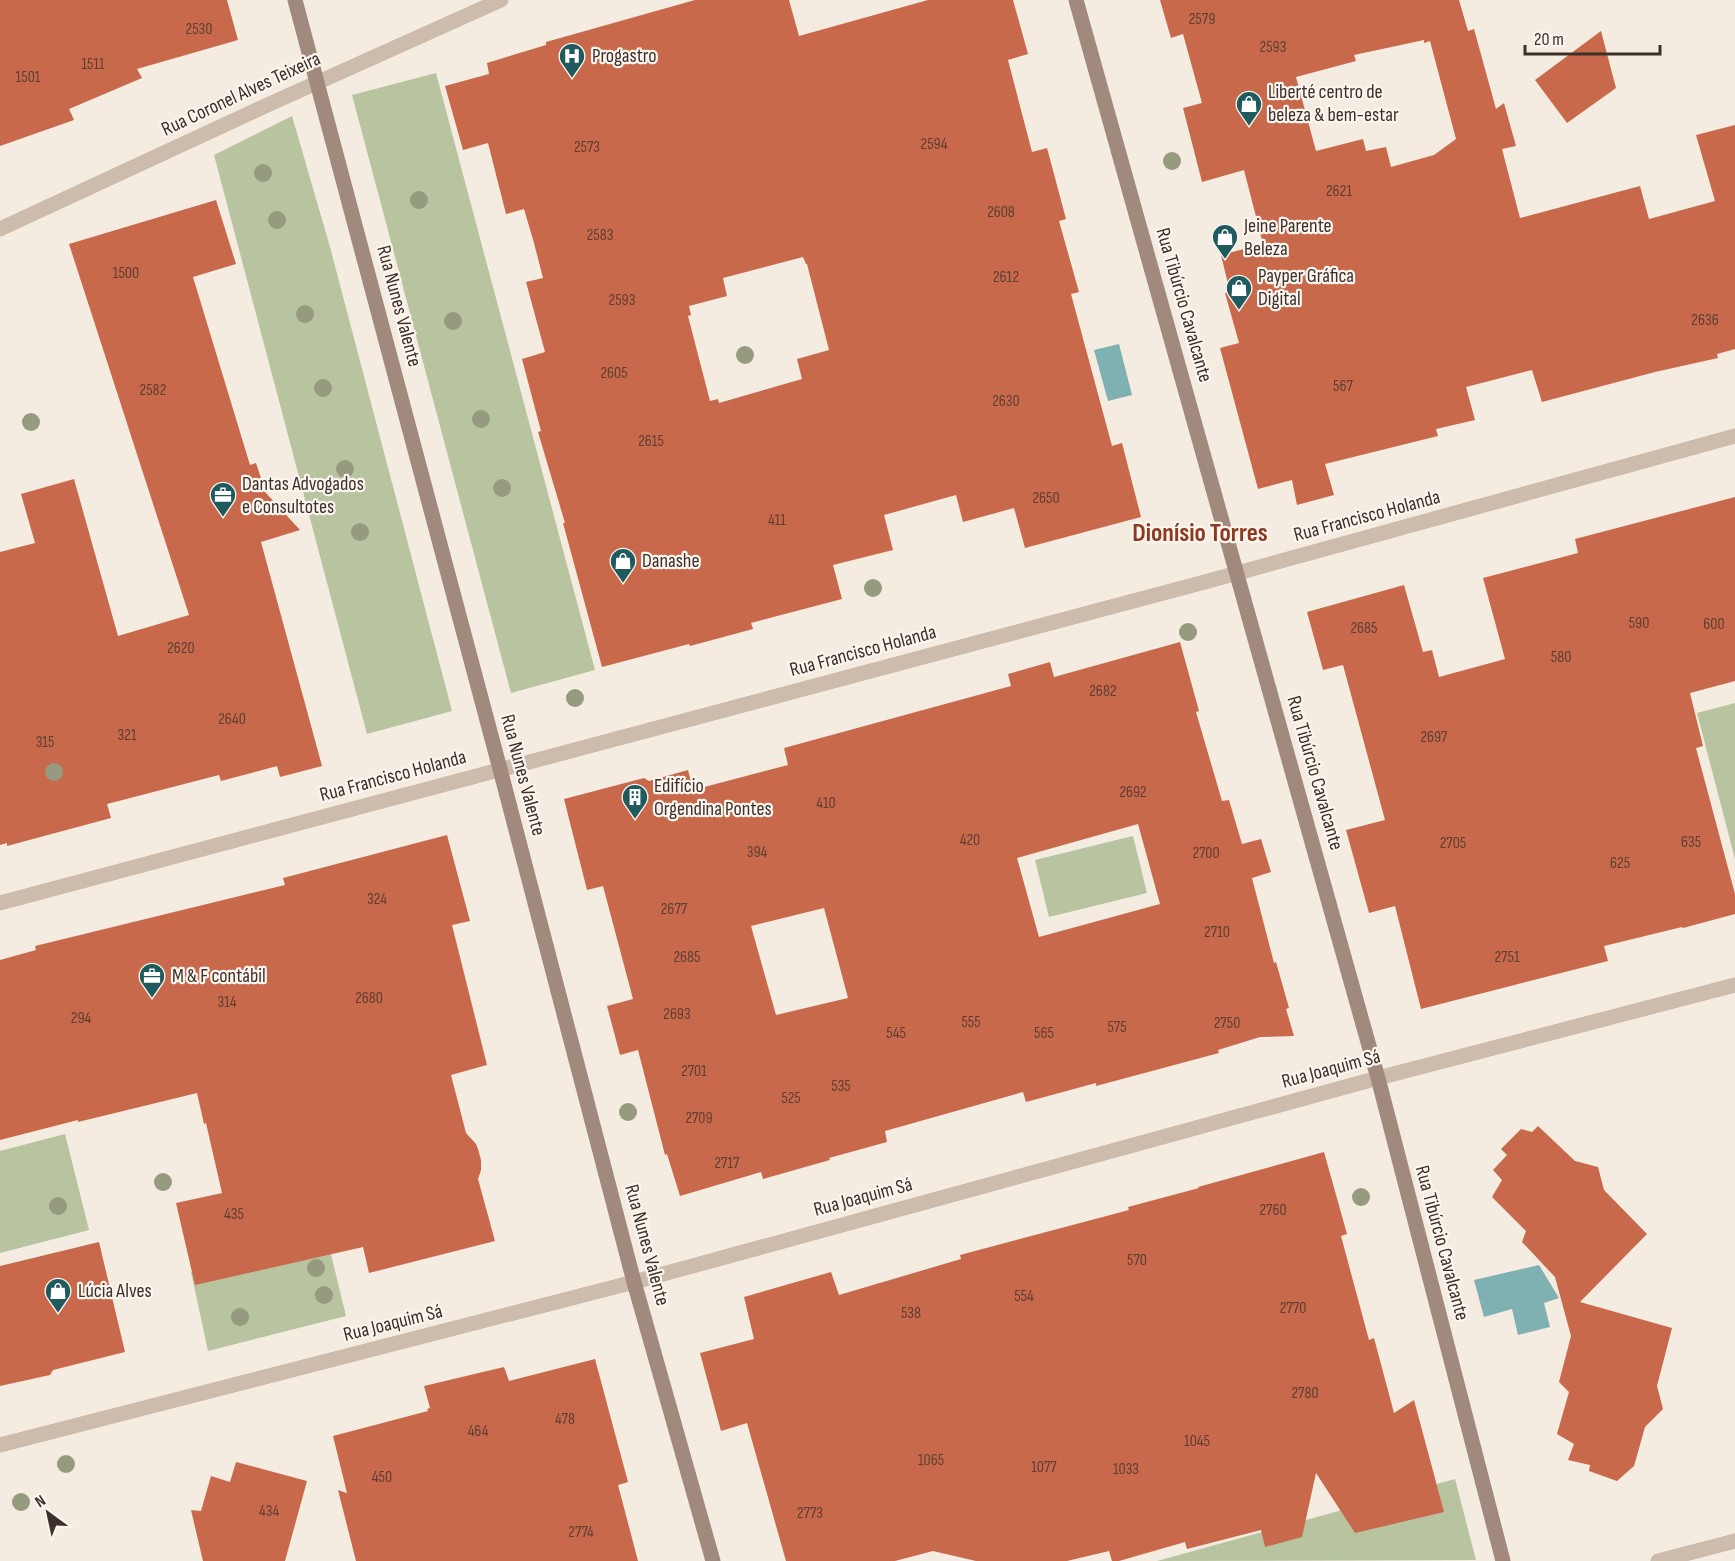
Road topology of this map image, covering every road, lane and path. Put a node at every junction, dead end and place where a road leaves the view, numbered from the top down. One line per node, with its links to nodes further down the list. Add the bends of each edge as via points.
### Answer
1 (296, 0): 4 (street, Rua Nunes Valente)
2 (501, 0): 4 (street, Rua Coronel Alves Teixeira)
3 (1076, 0): 7 (street, Rua Tibúrcio Cavalcante)
4 (318, 82): 5 (street, Rua Coronel Alves Teixeira); 8 (street, Rua Nunes Valente)
5 (0, 229)
6 (1735, 436): 7 (street, Rua Francisco Holanda)
7 (1237, 573): 8 (street, Rua Francisco Holanda); 11 (street, Rua Tibúrcio Cavalcante)
8 (500, 769): 9 (street, Rua Francisco Holanda); 12 (street, Rua Nunes Valente)
9 (0, 903)
10 (1735, 985): 11 (street, Rua Joaquim Sá)
11 (1378, 1078): 12 (street, Rua Joaquim Sá); 16 (street, Rua Tibúrcio Cavalcante)
12 (634, 1282): 13 (street, Rua Joaquim Sá); 15 (street, Rua Nunes Valente)
13 (0, 1445)
14 (1735, 1541): 17 (street)
15 (713, 1561)
16 (1503, 1561)
17 (1658, 1561)

